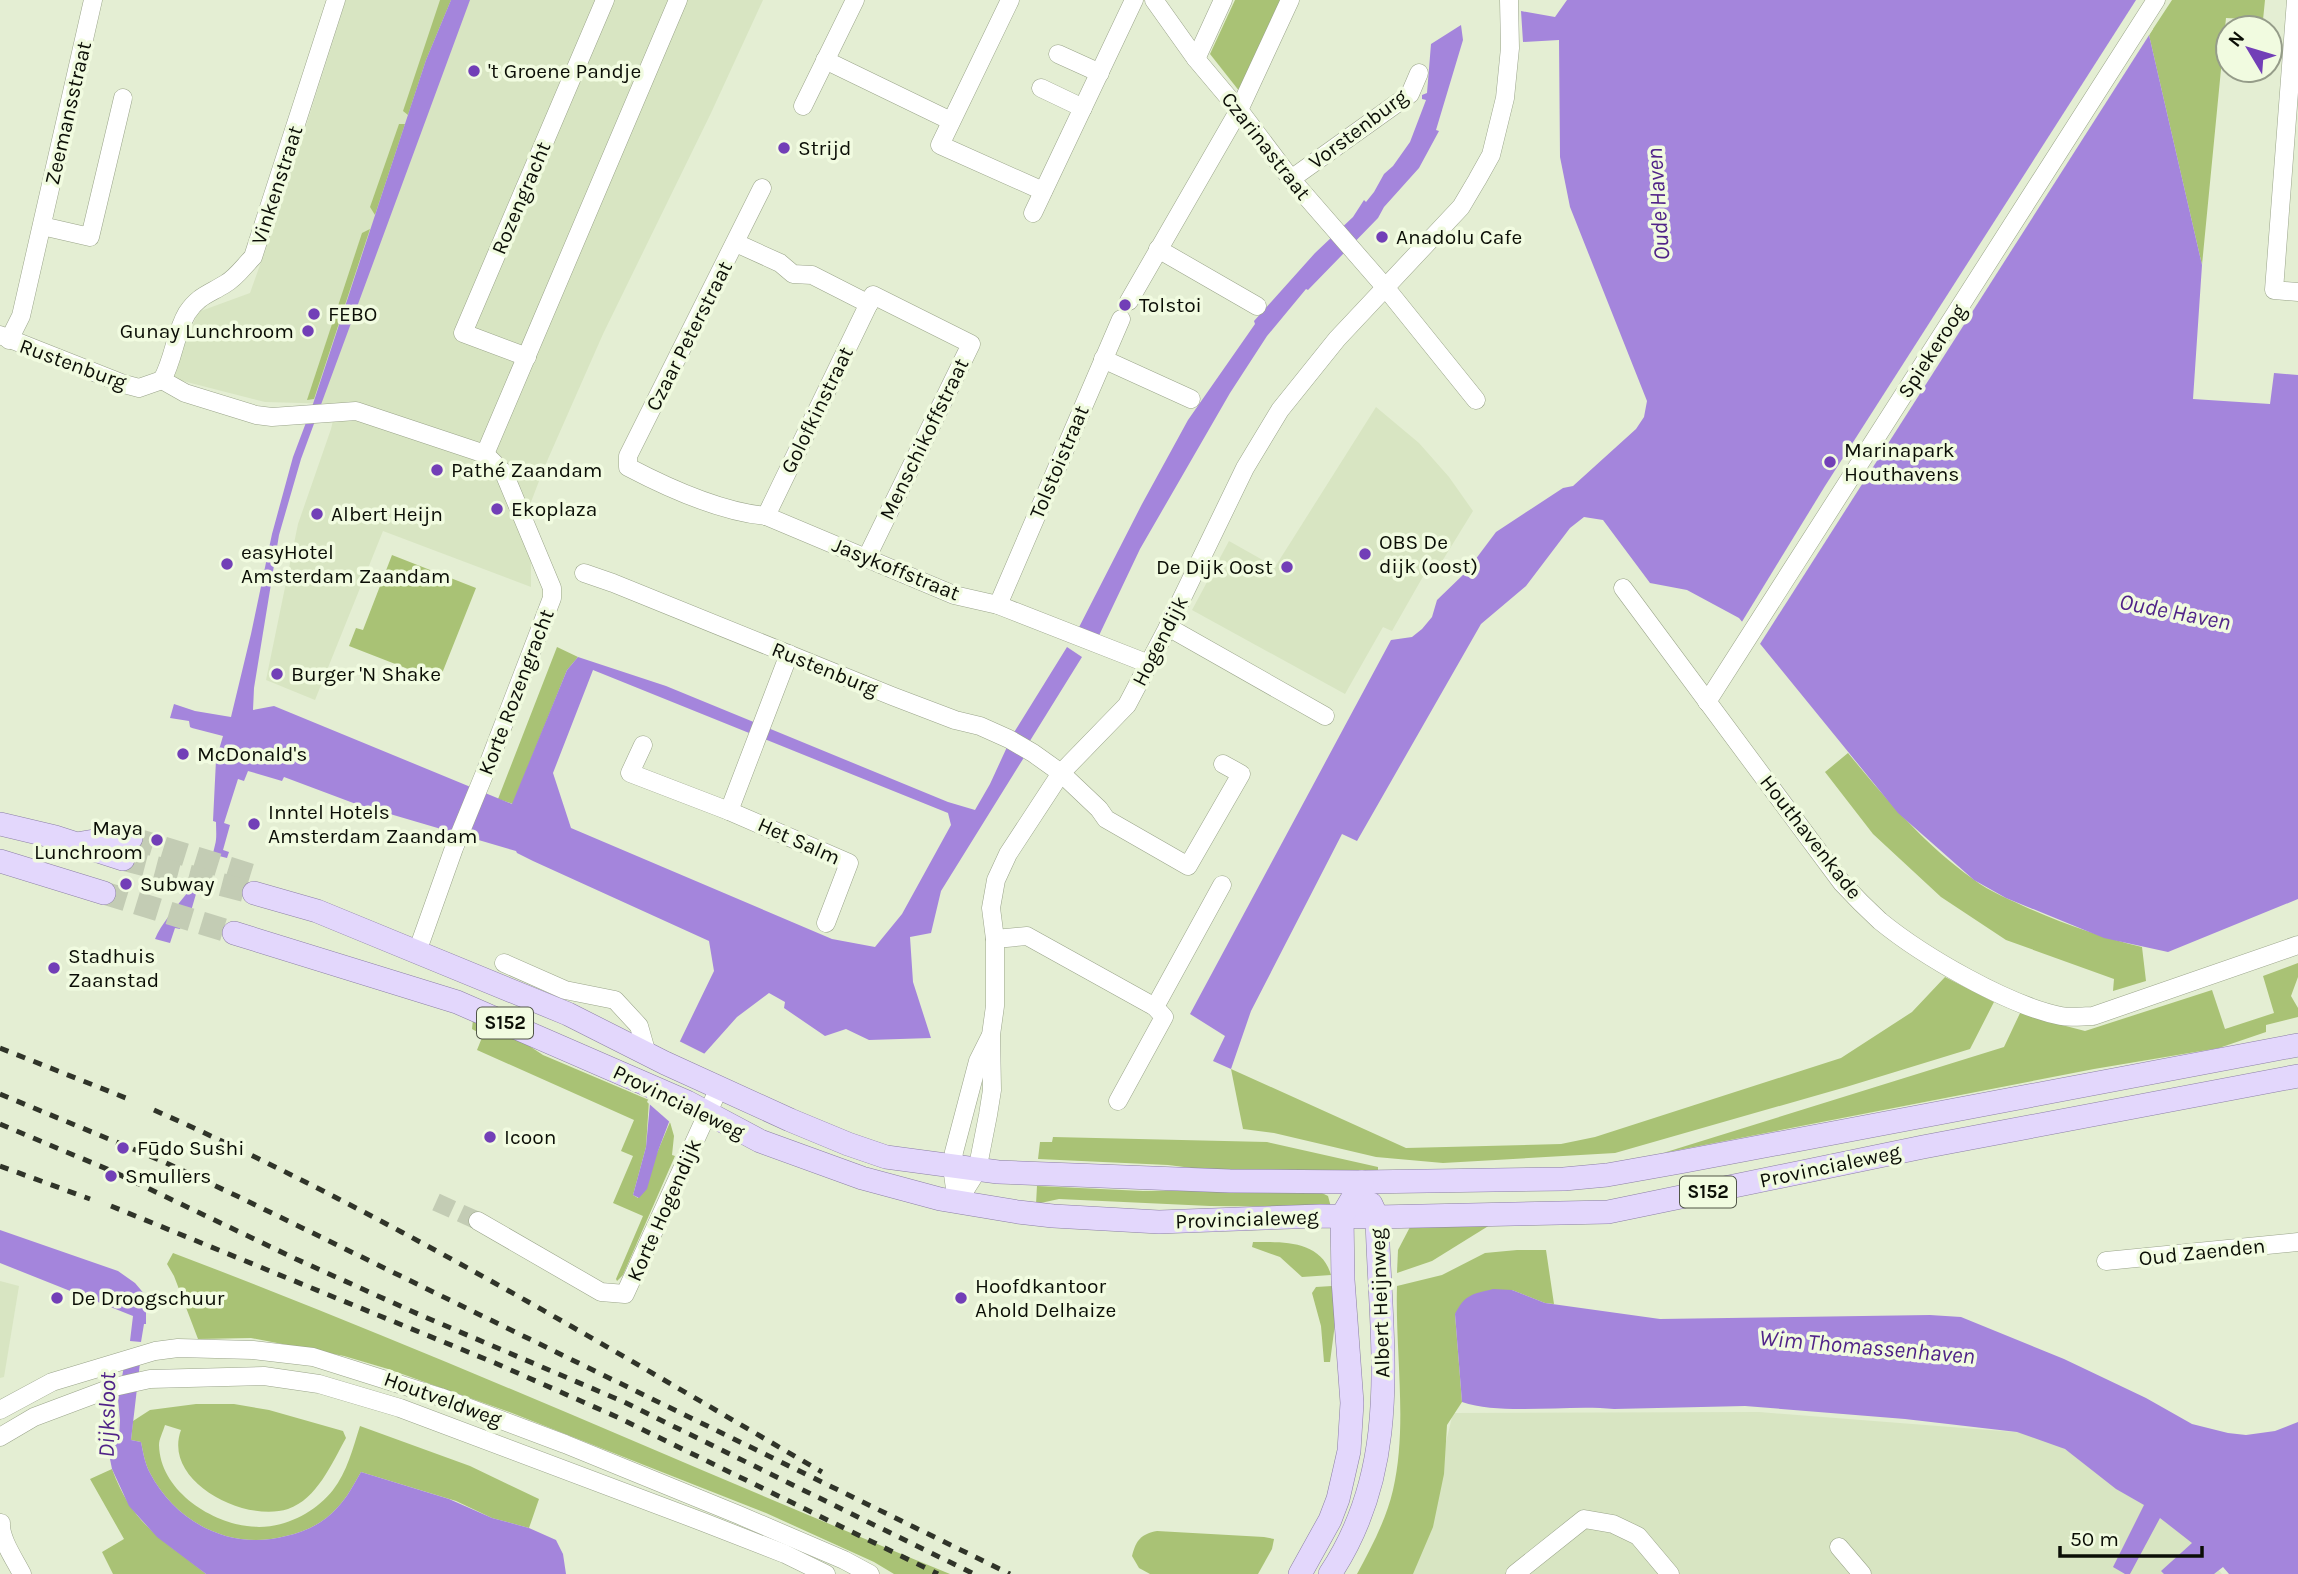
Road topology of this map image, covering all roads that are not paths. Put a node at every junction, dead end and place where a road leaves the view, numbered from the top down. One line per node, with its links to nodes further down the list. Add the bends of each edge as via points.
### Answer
1 (93, 0): 29 (street, Zeemansstraat)
2 (336, 0): 41 (street, Vinkenstraat, via 253,257 227,283 193,304)
3 (606, 0): 39 (street, Rozengracht, via 463,333)
4 (678, 0): 39 (street)
5 (855, 0): 16 (street)
6 (1010, 0): 24 (street)
7 (1134, 0): 17 (street)
8 (1154, 0): 15 (street, Czarinastraat)
9 (1223, 0): 15 (street)
10 (1290, 0): 23 (street)
11 (1509, 0): 32 (street, Hogendijk, via 1505,98 1491,155 1461,206)
12 (2156, 0): 54 (street, Spiekeroog)
13 (2296, 0): 33 (street, via 2274,290)
14 (1058, 54): 17 (street)
15 (1196, 59): 23 (street, Czarinastraat)
16 (825, 60): 21 (street); 24 (street)
17 (1100, 73): 22 (street)
18 (1419, 73): 25 (street, Vorstenburg, via 1410,94)
19 (1041, 88): 22 (street)
20 (123, 98): 29 (street, via 90,237)
21 (803, 106)
22 (1083, 108): 27 (street)
23 (1239, 110): 25 (street, Czarinastraat); 31 (street)
24 (951, 121): 27 (street, via 940,145)
25 (1291, 179): 32 (street, Czarinastraat)
26 (762, 188): 30 (street, Czaar Peterstraat)
27 (1043, 191): 28 (street)
28 (1033, 214)
29 (42, 226): 38 (street, Zeemansstraat, via 21,316)
30 (736, 243): 34 (street, via 793,274 812,275); 45 (street, Czaar Peterstraat, via 628,456 628,467)
31 (1158, 249): 35 (street); 36 (street)
32 (1385, 287): 43 (street); 51 (street, Hogendijk, via 1280,410 1245,468)
33 (2298, 292)
34 (871, 300): 46 (street, Golofkinstraat); 47 (street, Menschikoffstraat, via 971,344)
35 (1129, 301)
36 (1257, 306)
37 (1121, 319): 40 (street, Tolstoistraat)
38 (5, 337): 41 (street, Rustenburg, via 124,384 139,387)
39 (527, 357): 44 (street)
40 (1103, 359): 42 (street); 50 (street, Tolstoistraat)
41 (162, 380): 44 (street, via 185,393 256,415 356,411)
42 (1191, 399)
43 (1476, 400)
44 (485, 454): 70 (street, Korte Rozengracht, via 504,473 552,587 552,598)
45 (644, 476): 46 (street, Jasykoffstraat, via 742,514)
46 (766, 516): 47 (street, Jasykoffstraat)
47 (867, 557): 50 (street, Jasykoffstraat, via 954,595)
48 (584, 573): 52 (street, Rustenburg)
49 (1623, 588): 54 (street, Houthavenkade)
50 (998, 604): 53 (street, Jasykoffstraat)
51 (1168, 627): 53 (street, Hogendijk); 55 (street)
52 (794, 653): 58 (street, Rustenburg, via 904,701 1009,739); 59 (street)
53 (1149, 664): 58 (street, Hogendijk, via 1126,705)
54 (1707, 702): 69 (street, Houthavenkade, via 1842,883 1880,921 1944,965 2020,1003 2062,1016 2093,1016)
55 (1325, 716)
56 (643, 745): 59 (street, Het Salm, via 630,773)
57 (1223, 764): 58 (street, Rustenburg, via 1241,774 1188,866 1106,819)
58 (1061, 773): 68 (street, Hogendijk, via 996,880 991,908)
59 (729, 811): 66 (street, Het Salm, via 849,863)
60 (0, 824): 61 (main road, via 76,844 118,837)
61 (127, 848)
62 (0, 861): 65 (main road)
63 (254, 885): 70 (main road, Provincialeweg / S152)
64 (1222, 885): 74 (street)
65 (104, 893)
66 (826, 923)
67 (234, 933): 81 (main road, Provincialeweg / S152, via 457,1002)
68 (995, 939): 74 (street, via 1027,936); 75 (street, Hogendijk)
69 (2298, 945)
70 (416, 952): 73 (main road, Provincialeweg / S152)
71 (504, 963): 72 (street, Provincialeweg)
72 (565, 990): 73 (street, Provincialeweg); 77 (street, Provincialeweg, via 615,1000 639,1026)
73 (530, 998): 77 (main road, Provincialeweg / S152)
74 (1155, 1007): 80 (street, via 1164,1017)
75 (991, 1035): 82 (street, via 978,1061); 83 (street, Hogendijk, via 992,1090)
76 (2298, 1045): 84 (main road, Provincialeweg / S152, via 1607,1175)
77 (656, 1058): 79 (main road, Provincialeweg / S152)
78 (2298, 1076): 87 (main road, Provincialeweg / S152, via 1608,1212)
79 (710, 1084): 81 (street, Korte Hogendijk); 82 (main road, Provincialeweg / S152, via 848,1144 886,1157)
80 (1118, 1101)
81 (697, 1107): 85 (main road, Provincialeweg / S152, via 760,1141 821,1164); 88 (street, Korte Hogendijk, via 625,1294 601,1292)
82 (952, 1167): 83 (main road, Provincialeweg / S152); 85 (street)
83 (977, 1171): 84 (main road, Provincialeweg / S152); 85 (street, Hogendijk)
84 (1362, 1182): 86 (main road, Albert Heijnweg); 87 (main road, Albert Heijnweg)
85 (957, 1203): 86 (main road, Provincialeweg / S152, via 1159,1222)
86 (1342, 1216): 87 (main road, Provincialeweg / S152); 98 (main road, Albert Heijnweg, via 1352,1403 1349,1451 1338,1499)
87 (1377, 1217): 99 (main road, Albert Heijnweg, via 1382,1428 1367,1499)
88 (478, 1221)
89 (2298, 1242): 90 (street, Oud Zaenden)
90 (2106, 1261)
91 (0, 1410): 97 (street, Houtveldweg, via 52,1382 155,1351 253,1350 313,1357 376,1375 565,1444)
92 (0, 1437): 96 (street, Houtveldweg, via 34,1417 114,1387 150,1379 264,1376 331,1387 400,1408 703,1522)
93 (1, 1522): 95 (street)
94 (1839, 1547): 102 (street)
95 (22, 1574)
96 (826, 1574)
97 (870, 1574)
98 (1300, 1574)
99 (1330, 1574)
100 (1515, 1574): 101 (street, via 1584,1520 1613,1524 1638,1536)
101 (1670, 1574)
102 (1862, 1574)

